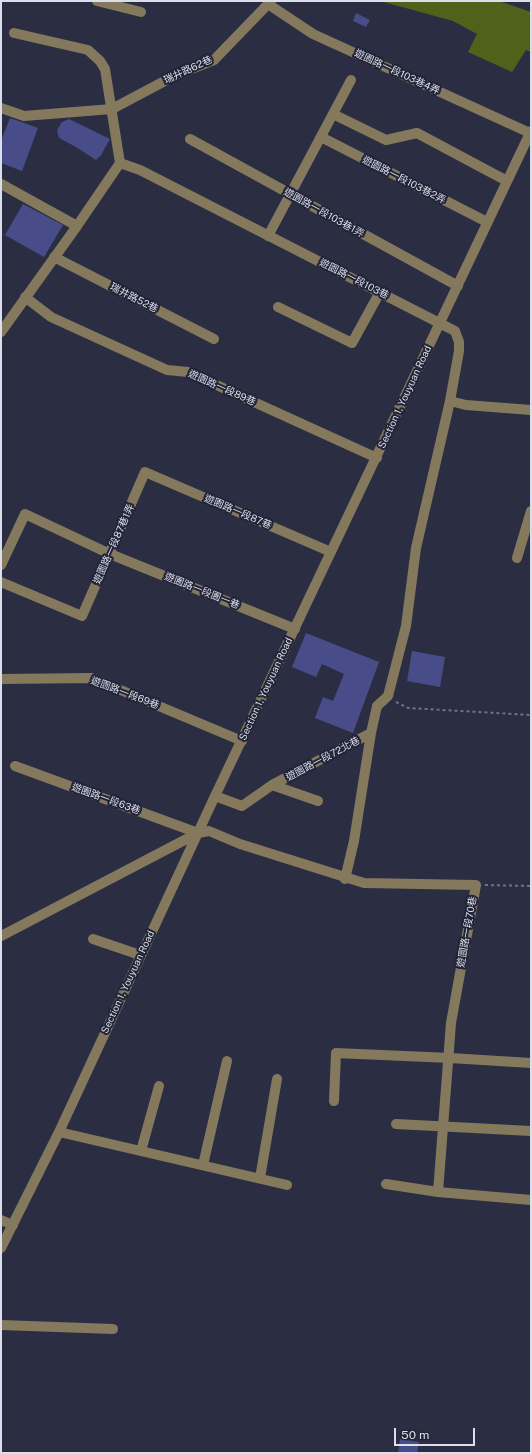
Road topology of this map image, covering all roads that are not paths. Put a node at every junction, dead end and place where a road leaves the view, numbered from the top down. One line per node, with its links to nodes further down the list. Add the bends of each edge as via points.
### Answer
1 (98, 1): 3 (street)
2 (269, 2): 7 (street, 瑞井路62巷, via 214,60 176,75); 9 (street, 遊園路一段103巷4弄, via 313,34)
3 (141, 12)
4 (14, 33): 7 (street, via 88,50 105,69)
5 (351, 80): 8 (street)
6 (1, 108): 7 (street, 瑞井路62巷, via 24,116)
7 (112, 109): 12 (street)
8 (333, 114): 10 (street); 13 (street, via 386,140 417,133)
9 (531, 132): 13 (street, Section 1, Youyuan Road)
10 (321, 137): 15 (street); 16 (street, 遊園路一段103巷2弄)
11 (190, 139): 15 (street, 遊園路一段103巷1弄)
12 (120, 163): 17 (street); 18 (street, 遊園路一段103巷, via 140,170)
13 (507, 181): 16 (street, Section 1, Youyuan Road)
14 (1, 184): 17 (street)
15 (290, 194): 18 (street); 20 (street, 遊園路一段103巷1弄)
16 (487, 222): 20 (street, Section 1, Youyuan Road)
17 (77, 226): 19 (street)
18 (268, 236): 21 (street, 遊園路一段103巷)
19 (54, 257): 22 (street); 26 (street, 瑞井路52巷)
20 (458, 286): 24 (street, Section 1, Youyuan Road)
21 (380, 292): 23 (street, via 352,344); 24 (street, 遊園路一段103巷)
22 (25, 297): 25 (street); 29 (street, 遊園路一段89巷, via 51,316 167,370 188,372)
23 (278, 307)
24 (440, 322): 27 (street, 遊園路一段103巷, via 455,331 459,342); 29 (street, Section 1, Youyuan Road)
25 (1, 332)
26 (214, 339)
27 (450, 401): 28 (street, via 466,405); 39 (street, 遊園路一段103巷, via 416,548 406,626)
28 (531, 410)
29 (377, 458): 32 (street, Section 1, Youyuan Road)
30 (146, 472): 32 (street, 遊園路一段87巷); 33 (street, 遊園路一段87巷1弄)
31 (531, 511): 34 (street)
32 (331, 552): 37 (street, Section 1, Youyuan Road)
33 (110, 554): 35 (street, 遊園路一段園一巷, via 25,514); 36 (street, 遊園路一段87巷1弄, via 82,616); 37 (street, 遊園路一段園一巷)
34 (518, 558)
35 (1, 565)
36 (1, 582)
37 (295, 629): 41 (street, Section 1, Youyuan Road)
38 (1, 678): 41 (street, 遊園路一段69巷, via 92,678)
39 (388, 696): 40 (street, 遊園路一段72北巷, via 377,706)
40 (371, 733): 43 (street, 遊園路一段72北巷); 47 (street, via 354,842)
41 (242, 741): 44 (street, Section 1, Youyuan Road)
42 (14, 766): 46 (street, 遊園路一段63巷)
43 (272, 785): 44 (street, 遊園路一段72北巷, via 242,806); 45 (street)
44 (215, 796): 46 (street, Section 1, Youyuan Road)
45 (318, 801)
46 (198, 833): 47 (street, 遊園路一段70巷, via 208,831); 48 (street); 50 (street, Section 1, Youyuan Road)
47 (345, 879): 51 (street, 遊園路一段70巷, via 364,883 476,885 451,1023)
48 (1, 936)
49 (93, 939): 50 (street)
50 (140, 955): 60 (street, Section 1, Youyuan Road)
51 (450, 1058): 53 (street); 56 (street, via 336,1053); 58 (street, 遊園路一段70巷)
52 (227, 1061): 62 (street)
53 (531, 1063)
54 (277, 1079): 63 (street)
55 (159, 1086): 61 (street)
56 (334, 1101)
57 (396, 1124): 58 (street)
58 (443, 1126): 59 (street); 66 (street, 遊園路一段70巷)
59 (531, 1130)
60 (59, 1132): 61 (street); 69 (street, Section 1, Youyuan Road)
61 (141, 1151): 62 (street)
62 (203, 1165): 63 (street)
63 (260, 1178): 64 (street)
64 (287, 1184)
65 (386, 1184): 66 (street)
66 (438, 1192): 67 (street)
67 (531, 1200)
68 (1, 1220): 69 (street)
69 (13, 1225): 70 (street, Section 1, Youyuan Road)
70 (1, 1248)
71 (1, 1325): 72 (street)
72 (113, 1329)

